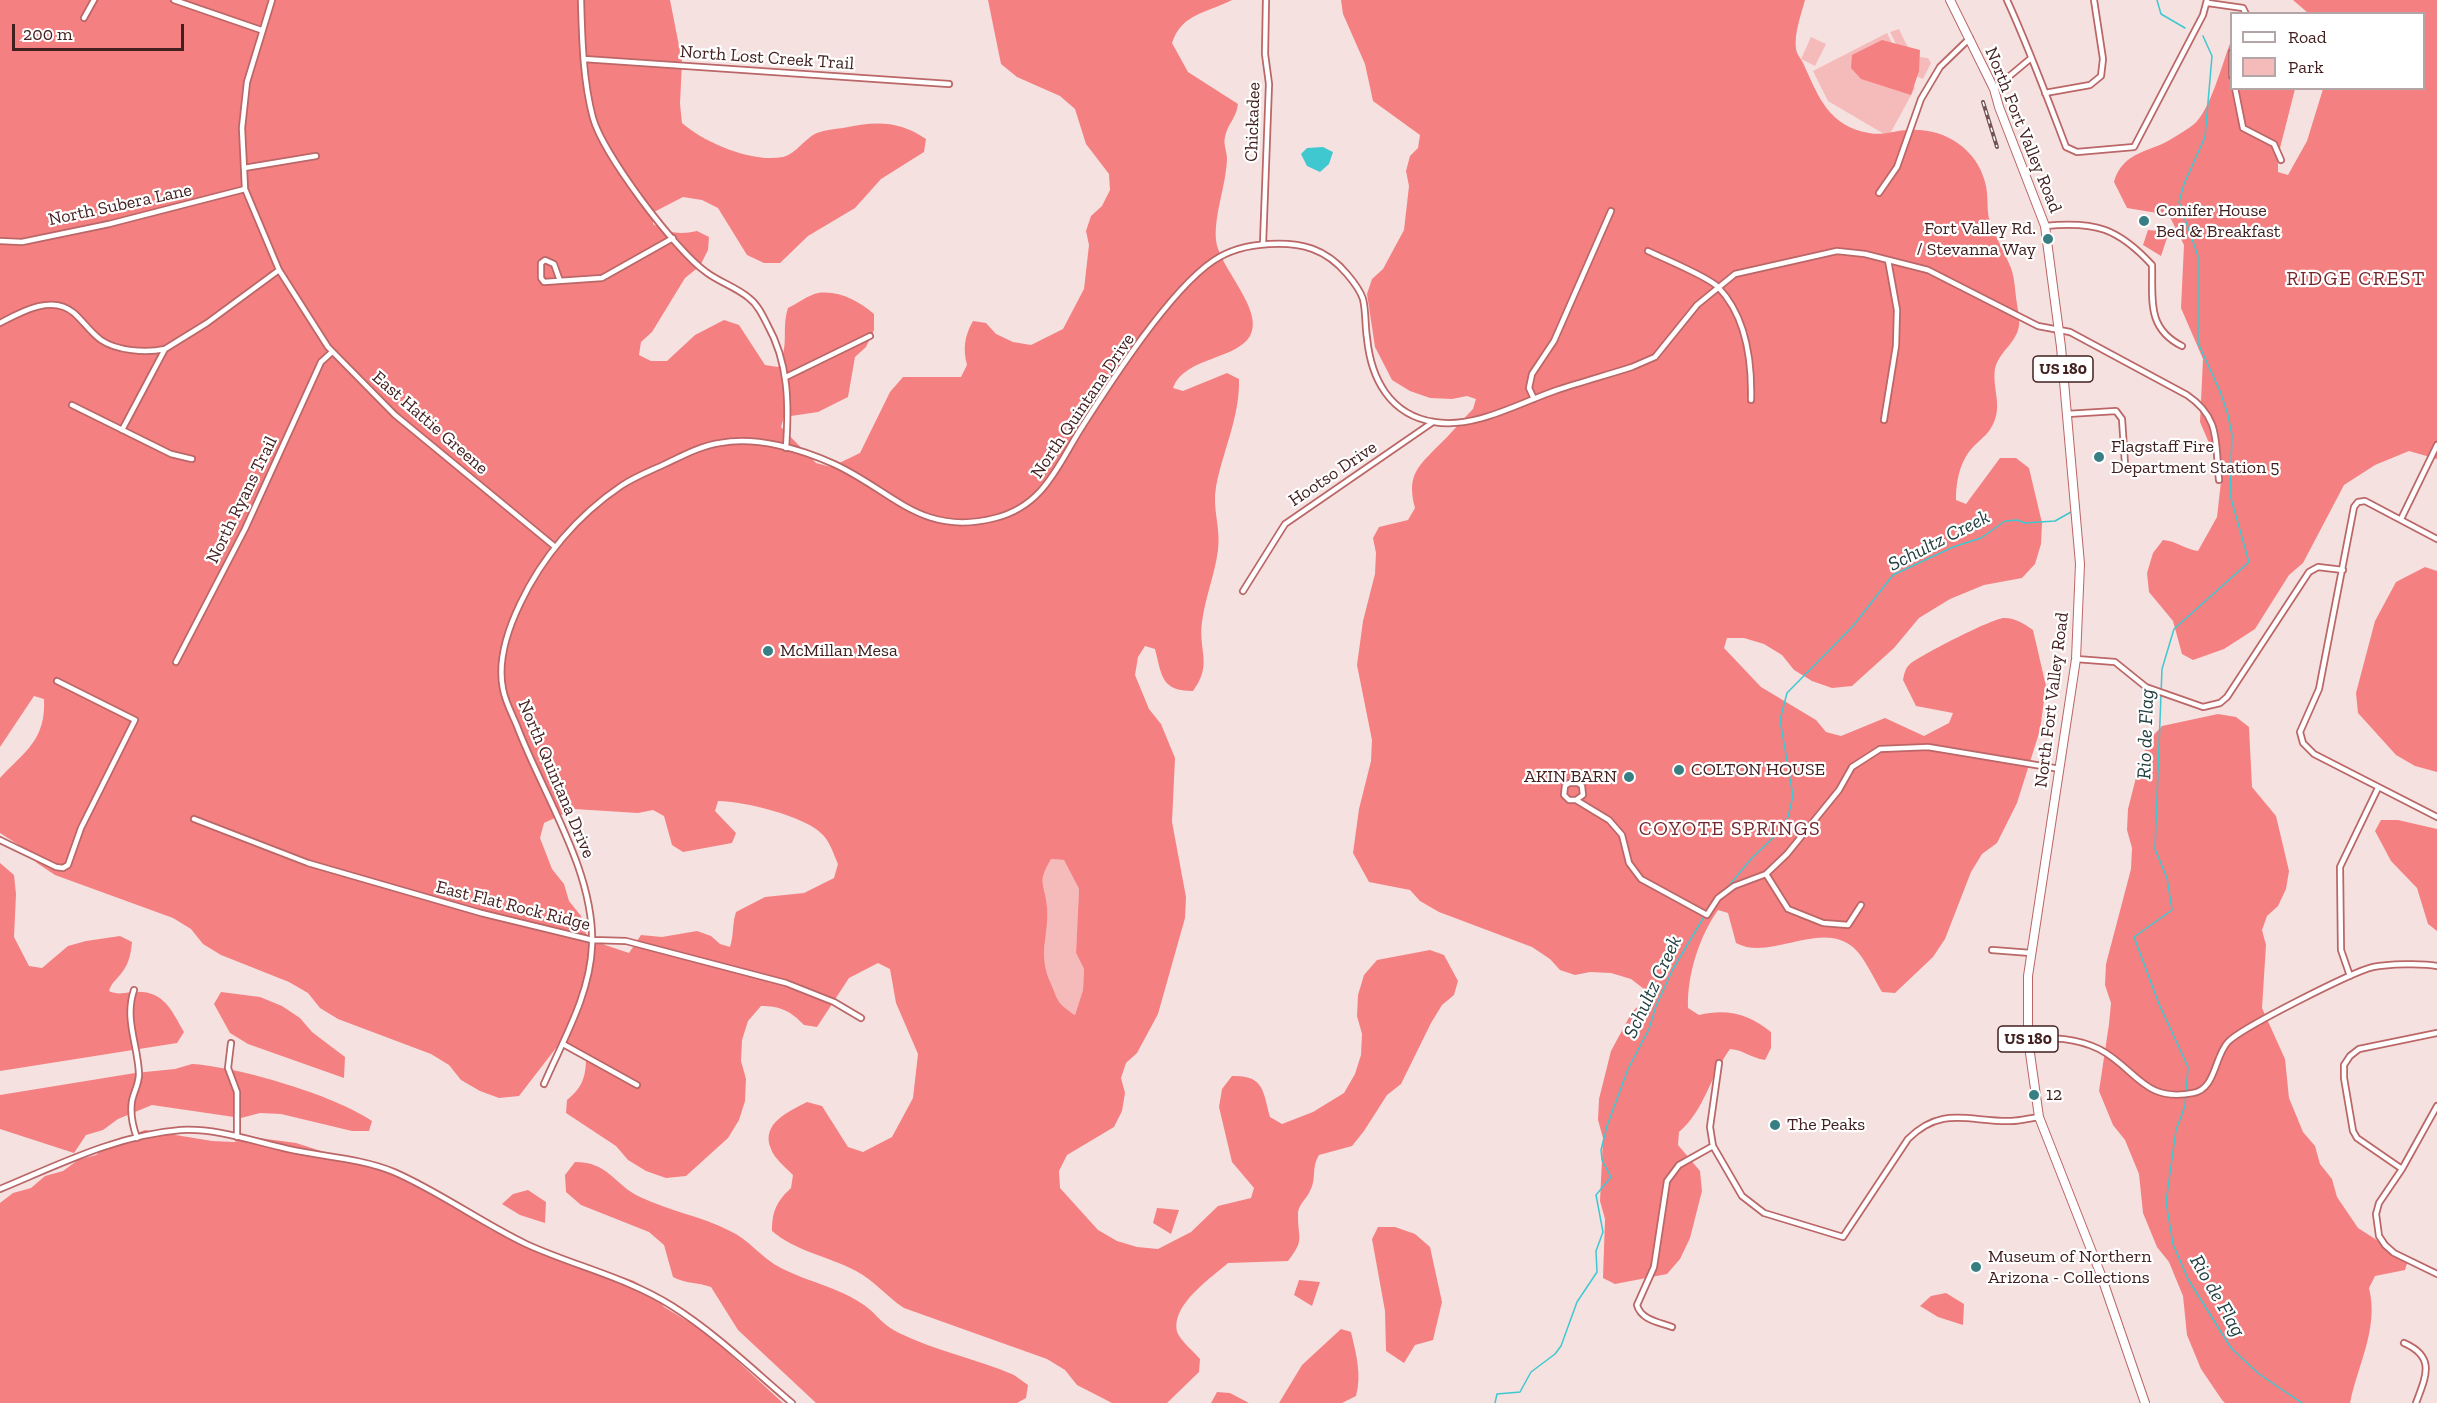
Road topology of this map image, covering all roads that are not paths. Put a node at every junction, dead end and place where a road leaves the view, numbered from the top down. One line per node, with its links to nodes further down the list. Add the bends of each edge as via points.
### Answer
1 (94, 0): 13 (street)
2 (174, 0): 14 (street)
3 (272, 0): 14 (street, East Hattie Greene)
4 (581, 0): 16 (street)
5 (1266, 0): 31 (street, Chickadee, via 1269,84)
6 (1950, 0): 15 (main road, North Fort Valley Road / US 180)
7 (2007, 0): 17 (street)
8 (2094, 0): 21 (street, via 2103,59 2101,76 2090,85)
9 (2247, 0): 11 (street)
10 (2207, 1): 11 (street); 21 (street, via 2134,147 2077,152 2066,147)
11 (2243, 8): 12 (street)
12 (2245, 12)
13 (84, 18)
14 (261, 30): 24 (street, East Hattie Greene, via 247,82 242,128)
15 (1970, 38): 19 (main road, North Fort Valley Road / US 180); 26 (street, via 1940,67 1921,99 1897,167)
16 (584, 59): 18 (street, North Lost Creek Trail); 29 (street, via 594,119 619,166)
17 (2030, 59): 19 (street); 21 (street)
18 (949, 84)
19 (1994, 89): 28 (main road, North Fort Valley Road / US 180)
20 (2235, 90): 23 (street, via 2243,128 2274,144)
21 (2045, 93)
22 (316, 156): 24 (street)
23 (2281, 160)
24 (244, 168): 25 (street, East Hattie Greene)
25 (245, 189): 30 (street, North Subera Lane, via 109,224 22,242); 34 (street, East Hattie Greene)
26 (1879, 193)
27 (1611, 211): 44 (street, via 1554,341 1532,374 1529,388)
28 (2045, 226): 38 (main road, North Fort Valley Road / US 180); 40 (street, via 2080,223 2133,244 2152,265 2154,318 2168,339)
29 (673, 238): 35 (street, via 602,278); 43 (street, via 705,272 759,308 776,340)
30 (0, 240)
31 (1263, 244): 49 (street, North Quintana Drive, via 1310,246 1340,265 1363,299 1370,364 1376,382 1404,411); 52 (street, North Quintana Drive, via 1236,250 1213,261 1165,308 1092,411 1054,478 1038,497 1017,511 993,519 935,519 911,512 836,465)
32 (1648, 251): 36 (street)
33 (1888, 260): 36 (street, North Quintana Drive, via 1837,251 1735,274); 38 (street, North Quintana Drive, via 1928,270 2038,326); 48 (street, via 1897,310 1896,346)
34 (279, 270): 41 (street); 42 (street, East Hattie Greene)
35 (560, 281): 35 (street, via 544,282 541,263 545,260 554,264)
36 (1718, 286): 44 (street, North Quintana Drive, via 1697,305 1655,357); 45 (street, via 1741,323 1750,358)
37 (0, 323): 41 (street, via 17,312 50,304 73,311 101,340 126,349)
38 (2058, 328): 47 (main road, North Fort Valley Road / US 180); 55 (street, North Quintana Drive, via 2205,407 2213,425)
39 (870, 336): 43 (street)
40 (2182, 346)
41 (165, 349): 50 (street)
42 (332, 352): 58 (street, East Hattie Greene, via 395,415); 62 (street, North Ryans Trail, via 321,362 245,530)
43 (786, 377): 52 (street)
44 (1534, 399): 49 (street, North Quintana Drive, via 1477,419)
45 (1751, 400)
46 (72, 405): 50 (street)
47 (2067, 414): 54 (street, via 2116,411 2122,419); 61 (main road, North Fort Valley Road / US 180, via 2080,564)
48 (1884, 420)
49 (1433, 422): 60 (street, Hootso Drive, via 1285,524)
50 (122, 430): 53 (street, via 171,454)
51 (2437, 445): 56 (street)
52 (786, 447): 58 (street, North Quintana Drive, via 722,442 690,452 621,485)
53 (192, 459)
54 (2125, 464)
55 (2219, 480)
56 (2401, 519): 57 (street); 59 (street, via 2365,501 2358,502 2352,513)
57 (2437, 539)
58 (554, 546): 72 (street, North Quintana Drive, via 521,601 510,628 502,660 502,688 531,764 580,866)
59 (2343, 570): 61 (street, via 2318,567 2309,572 2220,703 2203,707 2146,687 2115,662); 65 (street, via 2319,689 2301,725 2301,738 2314,754)
60 (1243, 591)
61 (2076, 659): 64 (main road, North Fort Valley Road / US 180)
62 (176, 662)
63 (57, 681): 69 (street, via 135,720 81,828 68,865 56,867)
64 (2060, 769): 70 (street, via 1928,747 1880,749 1852,767 1839,790); 74 (main road, North Fort Valley Road / US 180)
65 (2378, 788): 67 (street); 76 (street, via 2340,867 2341,950)
66 (1576, 800): 66 (street, via 1582,795 1582,786 1569,783 1564,795); 70 (street, via 1609,820 1622,835 1629,863 1641,879 1707,915 1718,898 1734,886)
67 (2437, 817)
68 (194, 819): 72 (street, East Flat Rock Ridge, via 308,863)
69 (0, 840)
70 (1766, 874): 71 (street, via 1788,909 1823,923 1848,925)
71 (1861, 905)
72 (592, 940): 78 (street, East Flat Rock Ridge, via 626,941 786,982); 82 (street, North Quintana Drive, via 590,971)
73 (1992, 950): 74 (street)
74 (2031, 952): 80 (main road, North Fort Valley Road / US 180)
75 (2437, 966): 76 (street, via 2374,967)
76 (2350, 976): 80 (street, via 2233,1038 2221,1052 2209,1083 2195,1093 2169,1095 2146,1087 2101,1051 2084,1043)
77 (134, 990): 89 (street, via 129,1010 139,1072 132,1100)
78 (861, 1018)
79 (2437, 1033): 91 (street, via 2359,1049 2344,1065 2353,1131 2357,1138)
80 (2028, 1039): 87 (main road, North Fort Valley Road / US 180)
81 (231, 1043): 88 (street, via 228,1068 237,1092)
82 (563, 1044): 84 (street, North Quintana Drive); 85 (street)
83 (1719, 1063): 90 (street, via 1710,1127)
84 (544, 1084)
85 (638, 1085)
86 (2437, 1106): 91 (street)
87 (2039, 1117): 90 (street, via 2012,1121 1944,1118 1922,1125 1908,1139 1843,1237 1755,1209 1742,1196); 98 (main road, North Fort Valley Road / US 180, via 2101,1275)
88 (237, 1137): 89 (street, via 181,1130); 97 (street, via 392,1171 528,1245 621,1280 691,1319)
89 (137, 1138): 92 (street, via 78,1156)
90 (1713, 1146): 94 (street, via 1679,1165 1667,1181 1654,1267 1638,1305 1647,1318)
91 (2402, 1169): 93 (street, via 2379,1203 2379,1236 2394,1253)
92 (0, 1190)
93 (2437, 1274)
94 (1672, 1327)
95 (2404, 1343): 96 (street, via 2419,1349 2425,1359)
96 (2418, 1402)
97 (792, 1403)
98 (2145, 1403)

